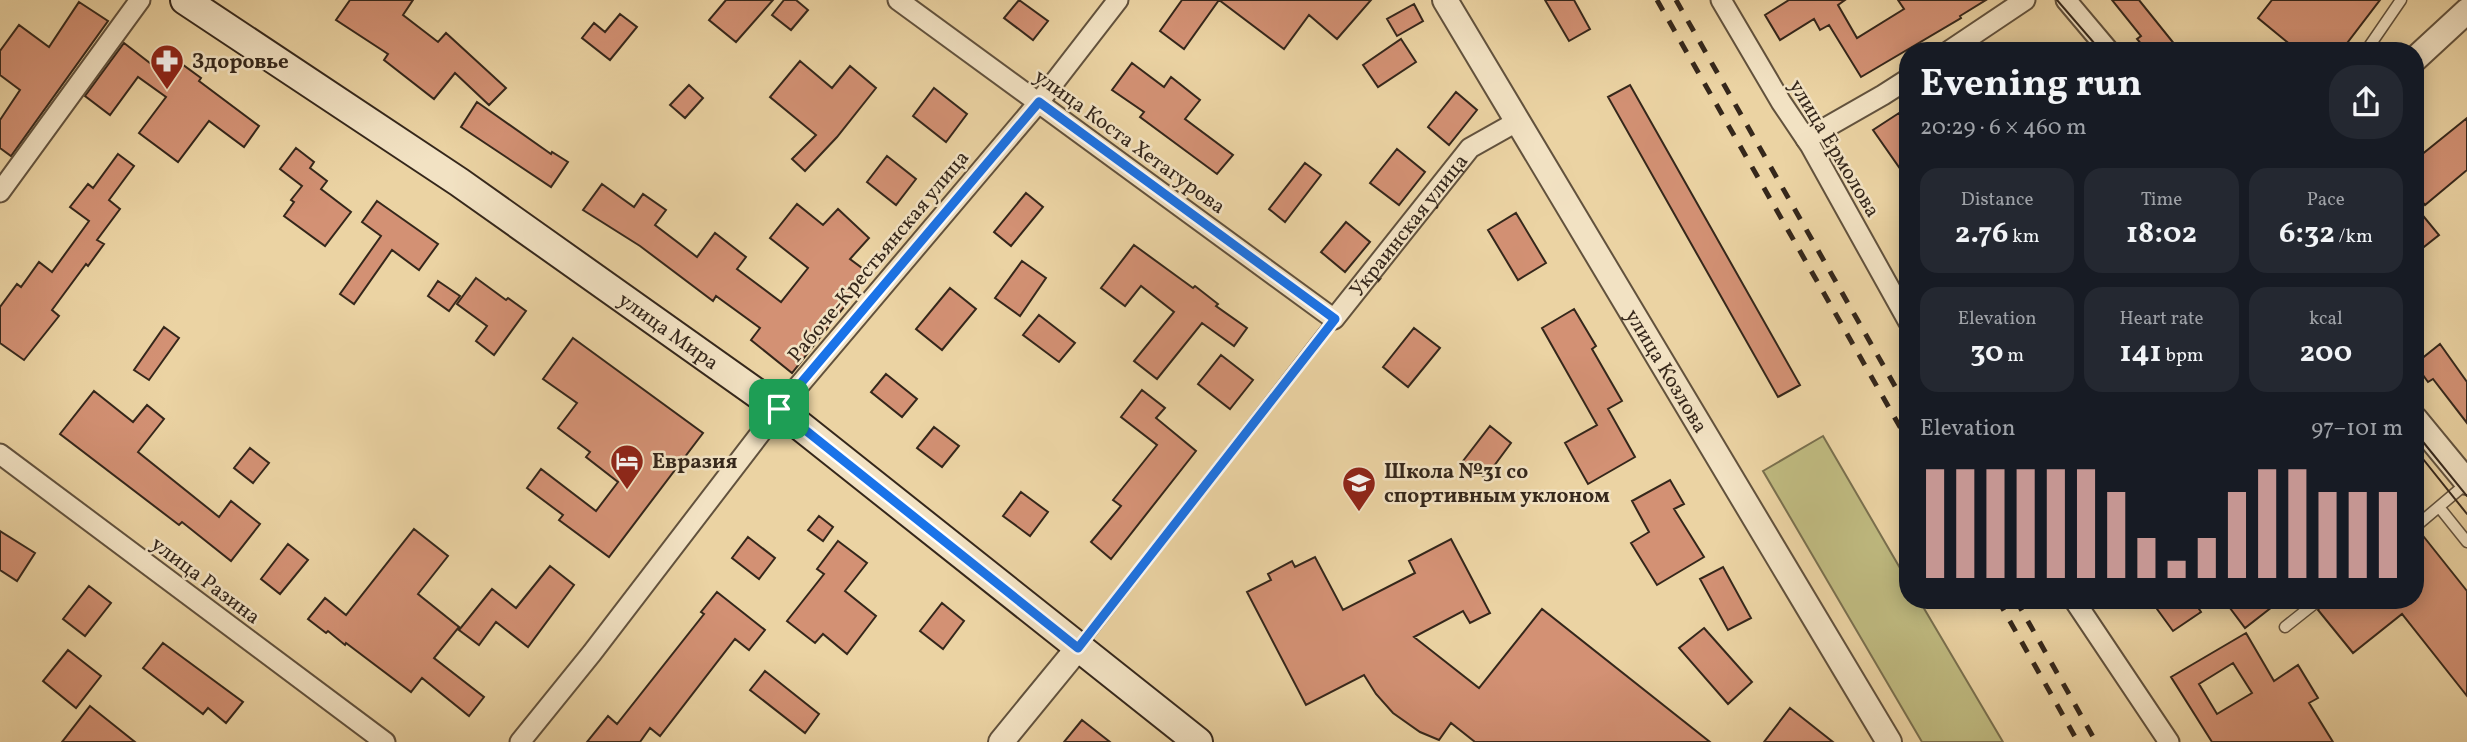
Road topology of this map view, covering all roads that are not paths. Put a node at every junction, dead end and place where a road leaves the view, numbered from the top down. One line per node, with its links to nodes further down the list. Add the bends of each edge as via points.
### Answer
1 (139, 0): 19 (street)
2 (185, 0): 22 (main road, улица Мира, via 459,181)
3 (898, 0): 16 (street, улица Коста Хетагурова)
4 (1118, 0): 16 (street, Рабоче-Крестьянская улица)
5 (1445, 0): 17 (street, улица Козлова)
6 (1721, 0): 18 (street, улица Ермолова)
7 (2025, 0): 11 (street)
8 (2066, 0): 12 (street)
9 (2401, 0): 13 (lane)
10 (2467, 11): 14 (street)
11 (1962, 42)
12 (2101, 42)
13 (2372, 42)
14 (2424, 51)
15 (1899, 85): 18 (street)
16 (1039, 102): 21 (street, улица Коста Хетагурова); 22 (street, Рабоче-Крестьянская улица)
17 (1518, 121): 21 (street, Украинская улица, via 1470,148); 37 (street, улица Козлова)
18 (1806, 139): 20 (street, улица Ермолова)
19 (0, 192)
20 (1899, 305)
21 (1335, 319): 32 (lane, Украинская улица)
22 (779, 409): 32 (main road, улица Мира); 34 (street, Рабоче-Крестьянская улица)
23 (2424, 430): 25 (street)
24 (0, 454): 33 (street, улица Разина)
25 (2467, 483): 26 (lane)
26 (2439, 507): 27 (lane); 28 (lane)
27 (2424, 520)
28 (2467, 542)
29 (2080, 609): 38 (street)
30 (2307, 609): 31 (lane)
31 (2285, 626)
32 (1078, 648): 35 (street, Украинская улица); 36 (main road, улица Мира)
33 (385, 742)
34 (520, 742)
35 (1001, 742)
36 (1198, 742)
37 (1889, 742)
38 (2169, 742)

